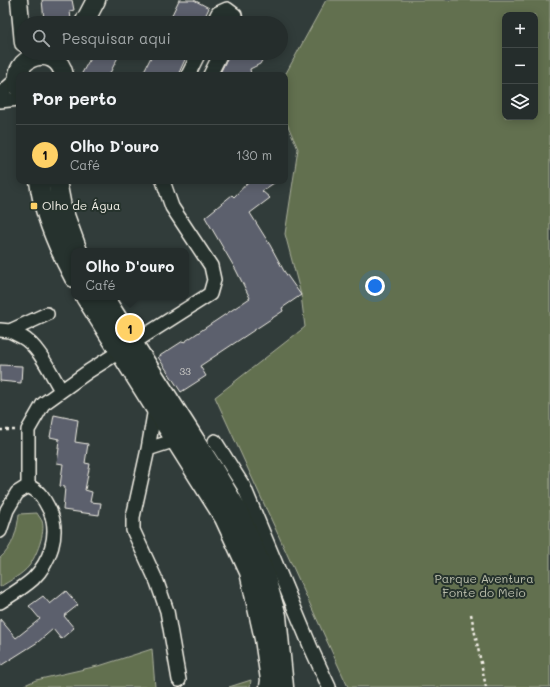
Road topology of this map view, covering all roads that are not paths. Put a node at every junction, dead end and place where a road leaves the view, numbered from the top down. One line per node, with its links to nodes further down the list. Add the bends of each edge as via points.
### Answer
1 (19, 0): 3 (street)
2 (96, 0): 4 (main road)
3 (21, 16)
4 (88, 16)
5 (216, 16): 6 (street, via 227,9)
6 (235, 16)
7 (28, 60): 10 (main road)
8 (196, 60): 11 (street)
9 (218, 60): 12 (street)
10 (20, 72)
11 (190, 72)
12 (212, 72)
13 (16, 76): 14 (street)
14 (0, 94)
15 (16, 99): 16 (street)
16 (0, 101)
17 (40, 184): 21 (main road, via 45,210 61,254)
18 (58, 184): 20 (main road, via 62,207)
19 (165, 184): 26 (street, via 172,207 211,266 214,280 210,294)
20 (77, 248)
21 (71, 272)
22 (87, 300): 26 (main road)
23 (106, 300): 26 (main road)
24 (47, 314): 25 (street)
25 (5, 330): 27 (street, via 31,344)
26 (132, 344): 27 (street); 28 (main road); 36 (main road, via 238,510 263,568 277,616)
27 (61, 390): 32 (street, via 43,404 28,430)
28 (155, 408): 29 (main road); 31 (street)
29 (176, 440): 31 (street); 36 (main road, via 224,518 249,572)
30 (215, 441): 37 (street, via 244,487)
31 (148, 448): 35 (street, via 133,516 133,530 157,582 167,611)
32 (28, 486): 33 (street, via 17,493 7,510); 34 (street, via 37,490 46,503 54,525 54,538 43,567 32,580)
33 (0, 531)
34 (0, 602)
35 (179, 680)
36 (272, 685)
37 (329, 687)

